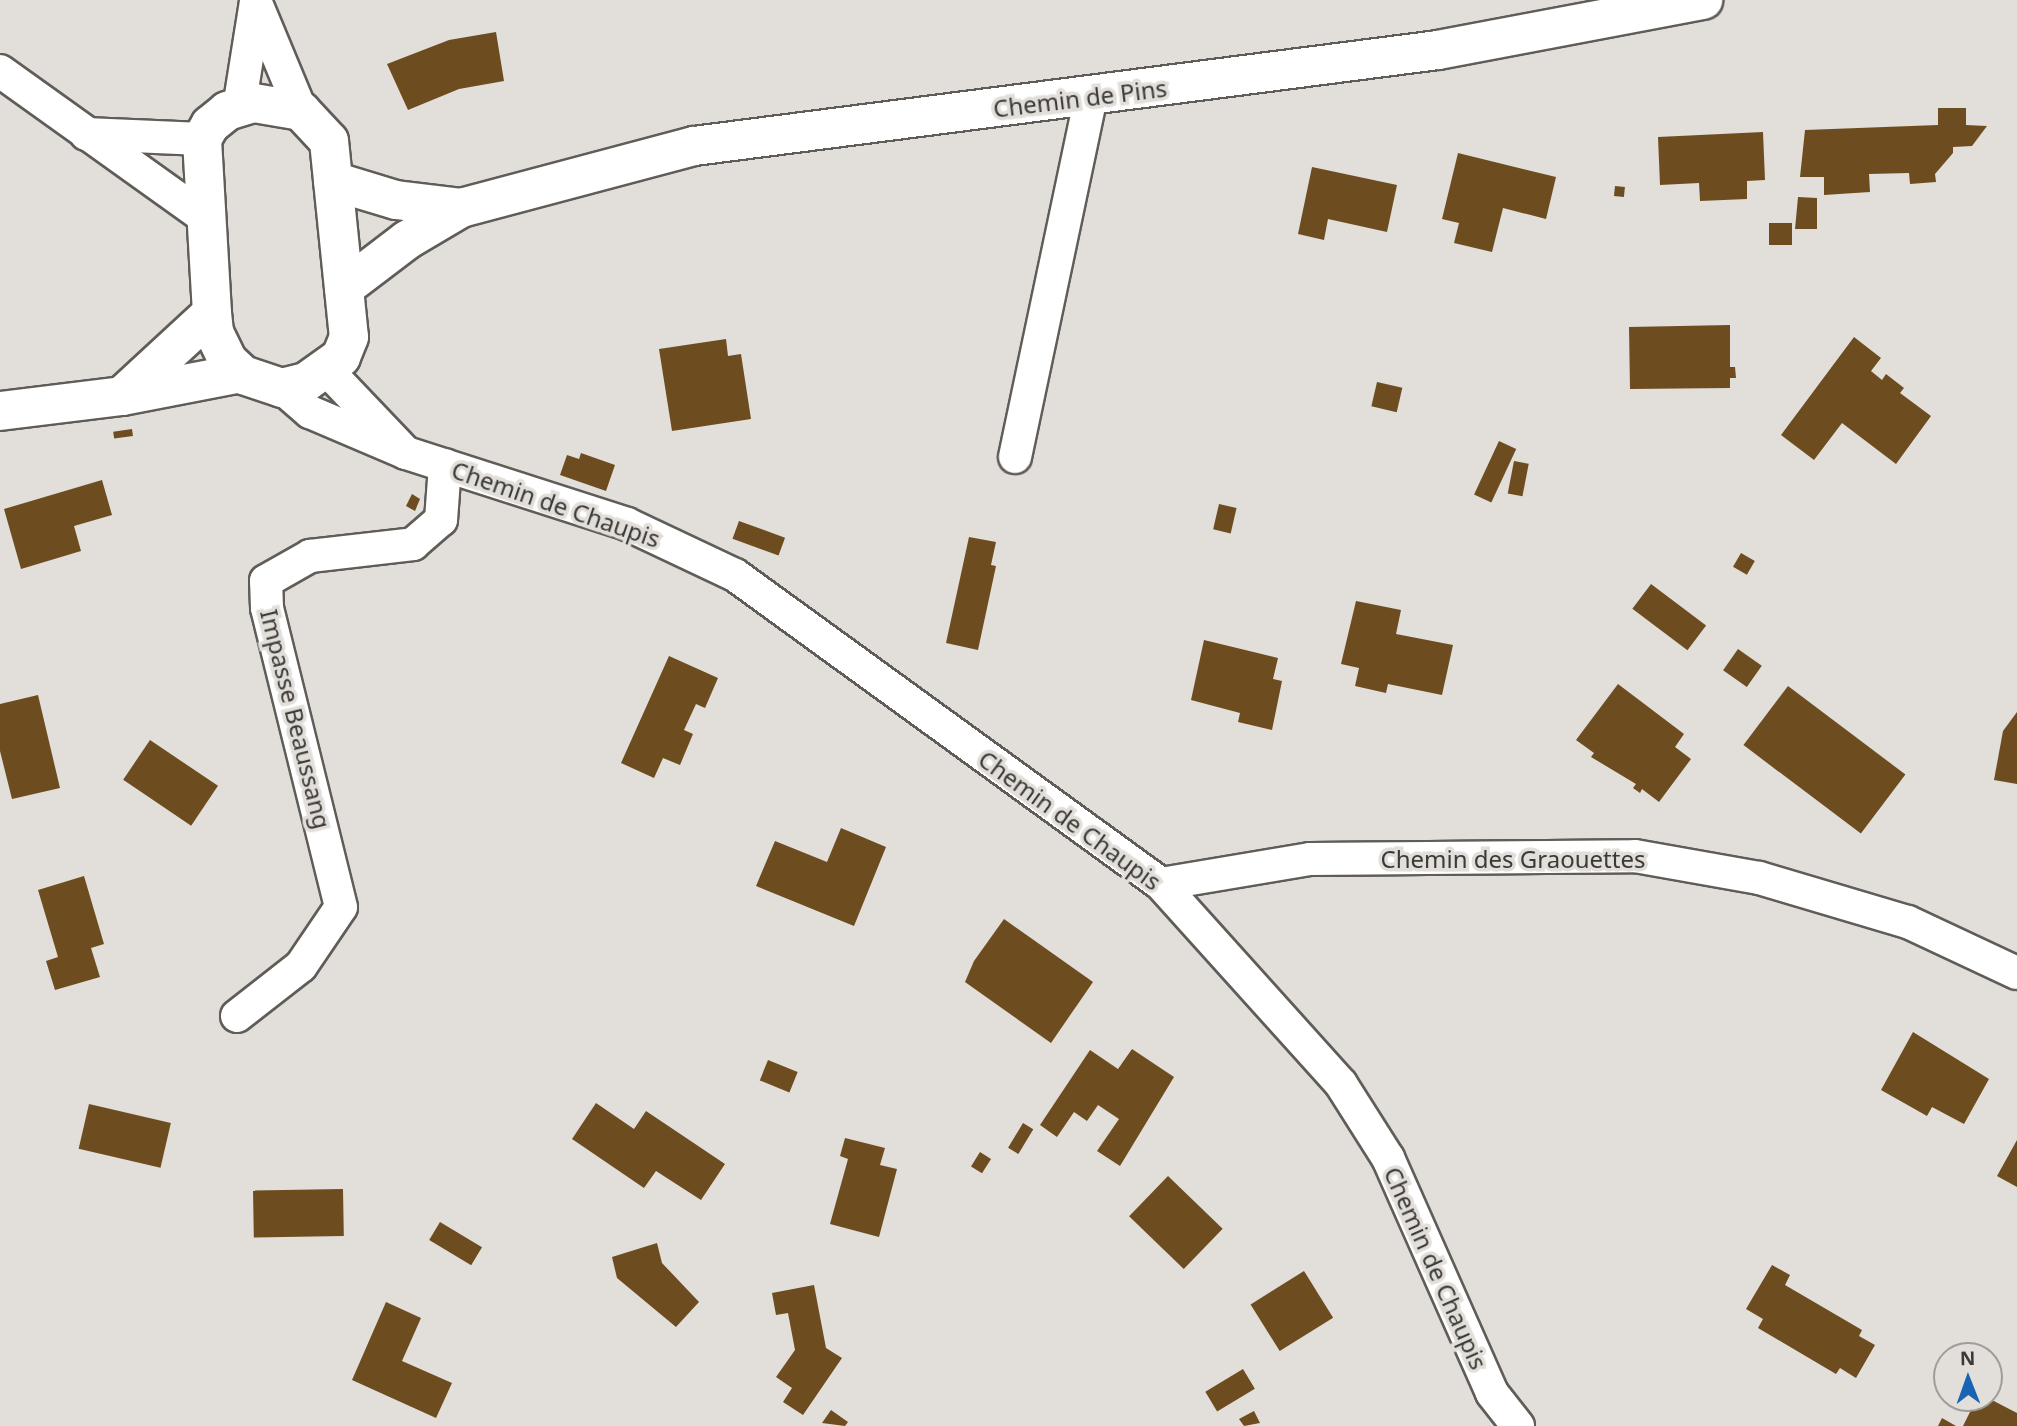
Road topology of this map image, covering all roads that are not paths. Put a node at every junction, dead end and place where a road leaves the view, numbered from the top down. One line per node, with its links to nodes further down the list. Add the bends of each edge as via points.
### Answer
1 (1703, 0): 4 (street, Chemin de Pins, via 1438,50)
2 (256, 2): 5 (street); 6 (street)
3 (0, 71): 7 (street)
4 (1091, 96): 10 (street, Chemin de Pins, via 694,146); 20 (street)
5 (239, 108): 6 (street, via 277,104); 8 (street, via 209,125)
6 (301, 111): 9 (street, via 329,141)
7 (84, 133): 8 (street); 11 (street)
8 (202, 139): 11 (street)
9 (333, 181): 10 (street, Chemin de Pins, via 396,200); 12 (street)
10 (461, 208): 12 (street, Chemin de Pins, via 407,240)
11 (207, 219): 13 (street)
12 (344, 288): 14 (street, via 349,338 341,357)
13 (212, 313): 15 (street, via 228,361); 17 (street)
14 (327, 370): 16 (street); 19 (street, Chemin de Chaupis)
15 (241, 373): 16 (street); 17 (street)
16 (282, 388): 19 (street, Chemin de Chaupis, via 310,412)
17 (122, 396): 18 (street)
18 (0, 411)
19 (407, 453): 21 (street, Chemin de Chaupis)
20 (1015, 457)
21 (444, 465): 22 (street, Chemin de Chaupis, via 627,524 736,575); 24 (street, Impasse Beaussang, via 441,520 413,544 310,556 266,581 267,608 341,907 301,966)
22 (1161, 884): 23 (street, Chemin des Graouettes, via 1310,859 1635,856 1759,878 1908,922); 25 (street, Chemin de Chaupis, via 1341,1084 1388,1158 1492,1393)
23 (2017, 973)
24 (237, 1016)
25 (1518, 1426)

